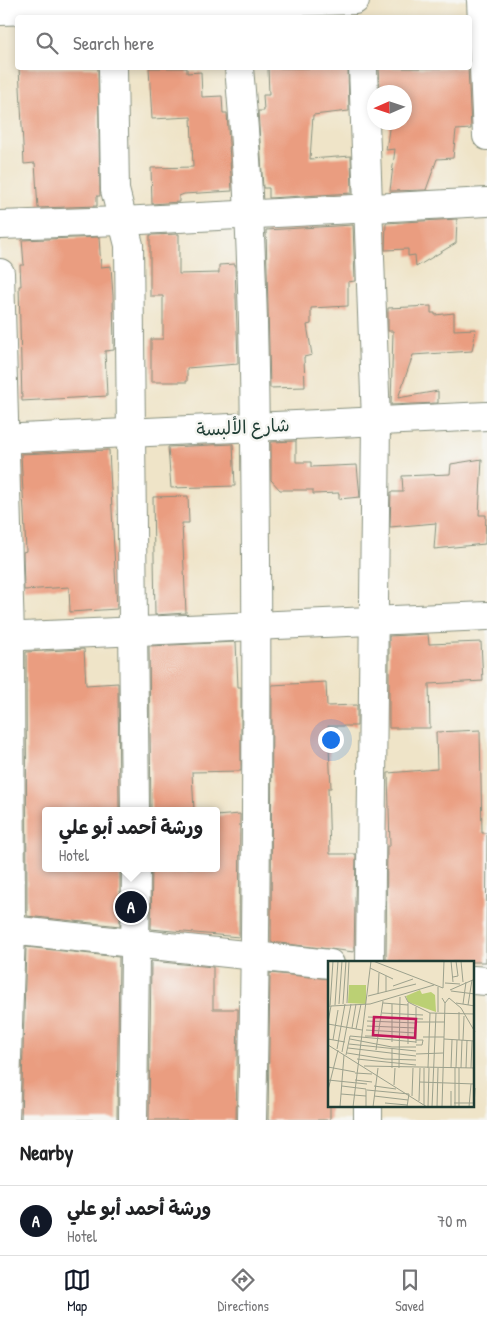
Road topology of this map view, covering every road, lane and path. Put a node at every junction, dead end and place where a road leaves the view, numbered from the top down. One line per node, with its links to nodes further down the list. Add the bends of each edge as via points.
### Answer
1 (355, 0): 4 (street)
2 (360, 0): 10 (street)
3 (481, 0): 14 (street)
4 (310, 1): 8 (street)
5 (193, 2): 8 (street); 9 (street)
6 (81, 4): 7 (street); 9 (street)
7 (0, 11)
8 (234, 11)
9 (112, 12)
10 (361, 15)
11 (113, 70): 18 (street, via 115,190)
12 (239, 70): 17 (street)
13 (363, 70): 16 (street)
14 (487, 136)
15 (487, 202): 16 (street)
16 (370, 207): 17 (street); 22 (street)
17 (248, 214): 18 (street); 23 (street)
18 (122, 221): 19 (street); 24 (street, via 129,245)
19 (0, 225)
20 (0, 273): 25 (street)
21 (487, 416): 22 (street, شارع الألبسة)
22 (376, 421): 23 (street, شارع الألبسة); 27 (street)
23 (256, 426): 24 (street, شارع الألبسة); 28 (street)
24 (130, 433): 25 (street, شارع الألبسة); 29 (street)
25 (2, 439): 30 (street)
26 (487, 616): 27 (street)
27 (373, 621): 28 (street); 36 (street)
28 (257, 626): 29 (street); 35 (street)
29 (134, 631): 30 (street); 31 (street)
30 (5, 637): 33 (street)
31 (135, 807)
32 (136, 872): 34 (street)
33 (5, 930): 34 (street); 40 (street)
34 (136, 944): 35 (street); 41 (street)
35 (256, 957): 37 (street); 42 (street)
36 (370, 961)
37 (328, 964)
38 (474, 980): 39 (street)
39 (487, 981)
40 (5, 1120)
41 (133, 1120)
42 (252, 1120)

